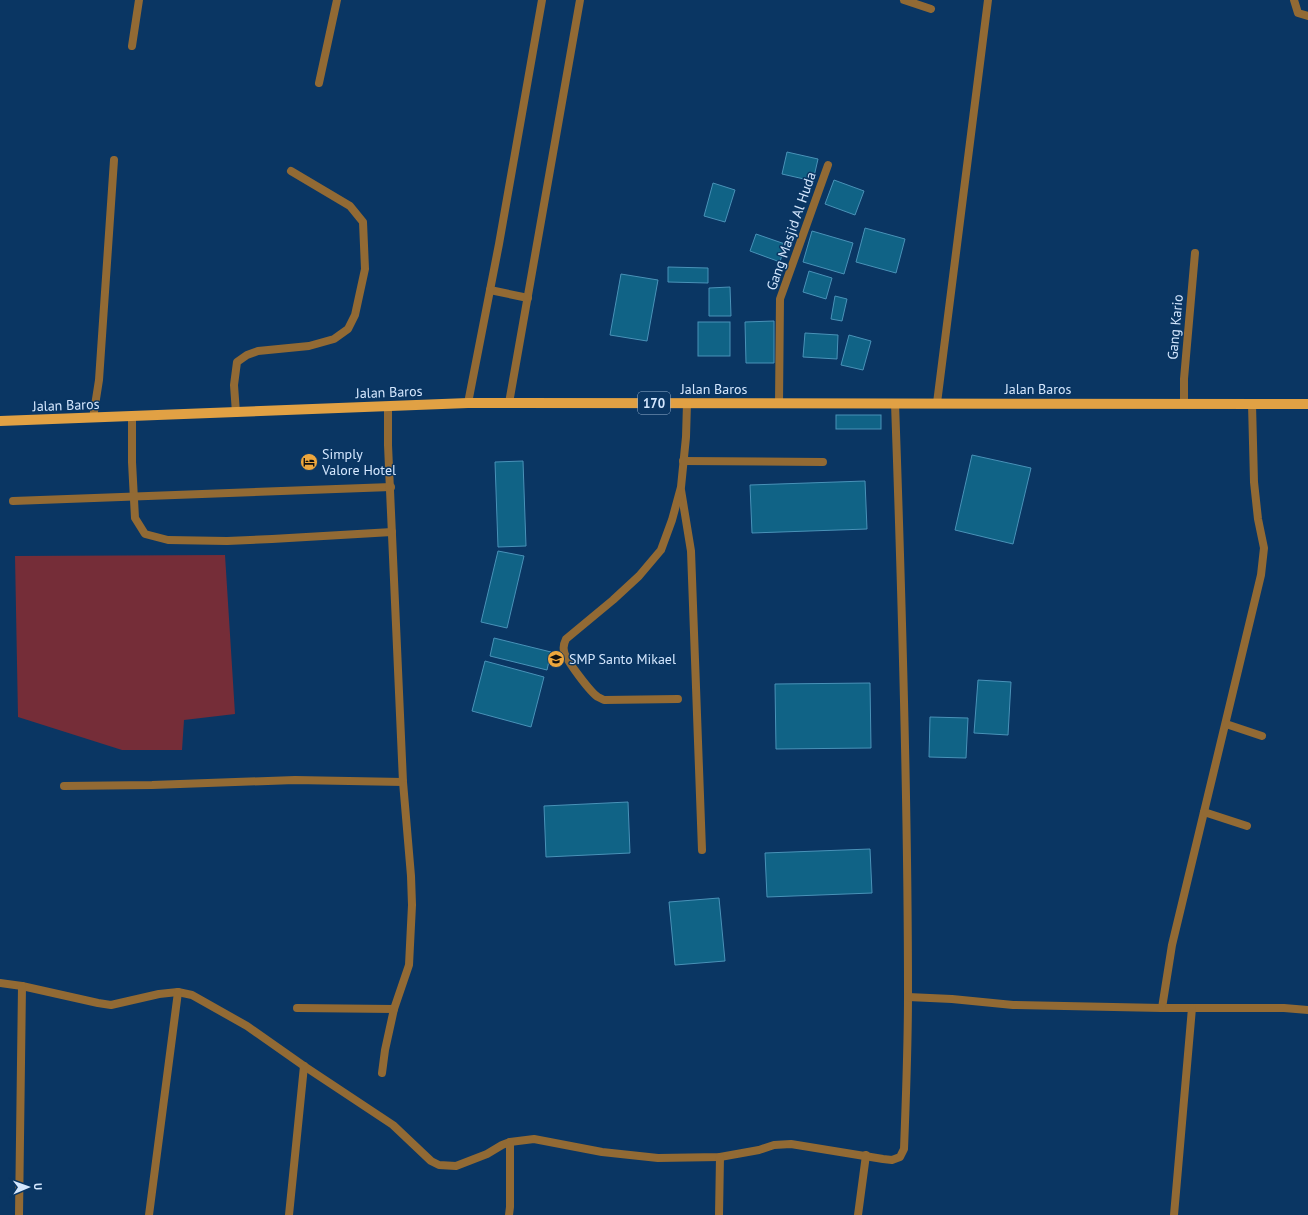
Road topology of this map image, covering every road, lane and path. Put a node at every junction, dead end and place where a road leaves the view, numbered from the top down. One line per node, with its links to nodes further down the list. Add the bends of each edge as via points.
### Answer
1 (139, 0): 10 (street)
2 (337, 0): 11 (street)
3 (542, 0): 16 (street)
4 (580, 0): 17 (street)
5 (904, 0): 8 (street)
6 (988, 0): 23 (street)
7 (1294, 0): 9 (street, via 1298,13)
8 (931, 9)
9 (1308, 16)
10 (132, 46)
11 (319, 83)
12 (114, 160): 30 (street, via 99,380)
13 (828, 165): 21 (street, Gang Masjid Al Huda, via 780,299)
14 (291, 171): 28 (street, via 350,206 363,222 365,269 355,315 348,329 334,339 309,346 258,351 237,362 234,385)
15 (1195, 253): 24 (street, Gang Kario)
16 (490, 290): 17 (street); 18 (street)
17 (528, 298): 19 (street)
18 (468, 403): 19 (main road, Jalan Baros / 170); 27 (main road, Jalan Baros / 170)
19 (509, 403): 20 (main road, Jalan Baros / 170)
20 (687, 403): 21 (main road, Jalan Baros / 170); 32 (street)
21 (778, 403): 22 (main road, Jalan Baros / 170)
22 (895, 403): 23 (main road, Jalan Baros / 170); 50 (street, via 907,833)
23 (937, 403): 24 (main road, Jalan Baros / 170)
24 (1184, 404): 25 (main road, Jalan Baros / 170)
25 (1252, 404): 26 (main road, Jalan Baros / 170); 40 (street, via 1254,482 1264,548 1261,575)
26 (1308, 404)
27 (388, 406): 28 (main road, Jalan Baros / 170); 34 (street)
28 (236, 412): 29 (main road, Jalan Baros / 170)
29 (132, 416): 30 (main road, Jalan Baros / 170); 36 (street)
30 (93, 418): 31 (main road, Jalan Baros / 170)
31 (0, 421)
32 (683, 461): 33 (street); 35 (street)
33 (823, 462)
34 (390, 487): 36 (street); 38 (street)
35 (681, 487): 39 (street, via 661,550 640,576 566,639 563,646 567,659 591,691 604,700); 46 (street, via 691,551)
36 (134, 496): 37 (street); 38 (street, via 135,518 145,534 168,540 227,541)
37 (13, 501)
38 (392, 532): 42 (street)
39 (678, 699)
40 (1226, 724): 41 (street); 44 (street)
41 (1262, 736)
42 (403, 782): 43 (street, via 295,780); 54 (street, via 412,906 409,965)
43 (64, 786)
44 (1204, 812): 45 (street); 52 (street, via 1172,945)
45 (1248, 826)
46 (702, 850)
47 (0, 982): 48 (street)
48 (22, 986): 49 (street, via 111,1005); 61 (street)
49 (178, 992): 56 (street, via 192,995 240,1022); 62 (street)
50 (908, 997): 52 (street, via 1013,1005); 59 (street, via 904,1149 900,1157 892,1160)
51 (297, 1008): 54 (street)
52 (1162, 1008): 53 (street)
53 (1192, 1008): 55 (street); 67 (street)
54 (394, 1009): 57 (street)
55 (1308, 1010)
56 (304, 1066): 58 (street, via 393,1125 435,1164 456,1166); 63 (street)
57 (382, 1073)
58 (510, 1142): 60 (street, via 534,1139 610,1153 658,1158); 64 (street)
59 (866, 1155): 60 (street, via 791,1144 774,1145); 66 (street)
60 (720, 1158): 65 (street)
61 (19, 1215)
62 (149, 1215)
63 (289, 1215)
64 (509, 1215)
65 (720, 1215)
66 (858, 1215)
67 (1174, 1215)

